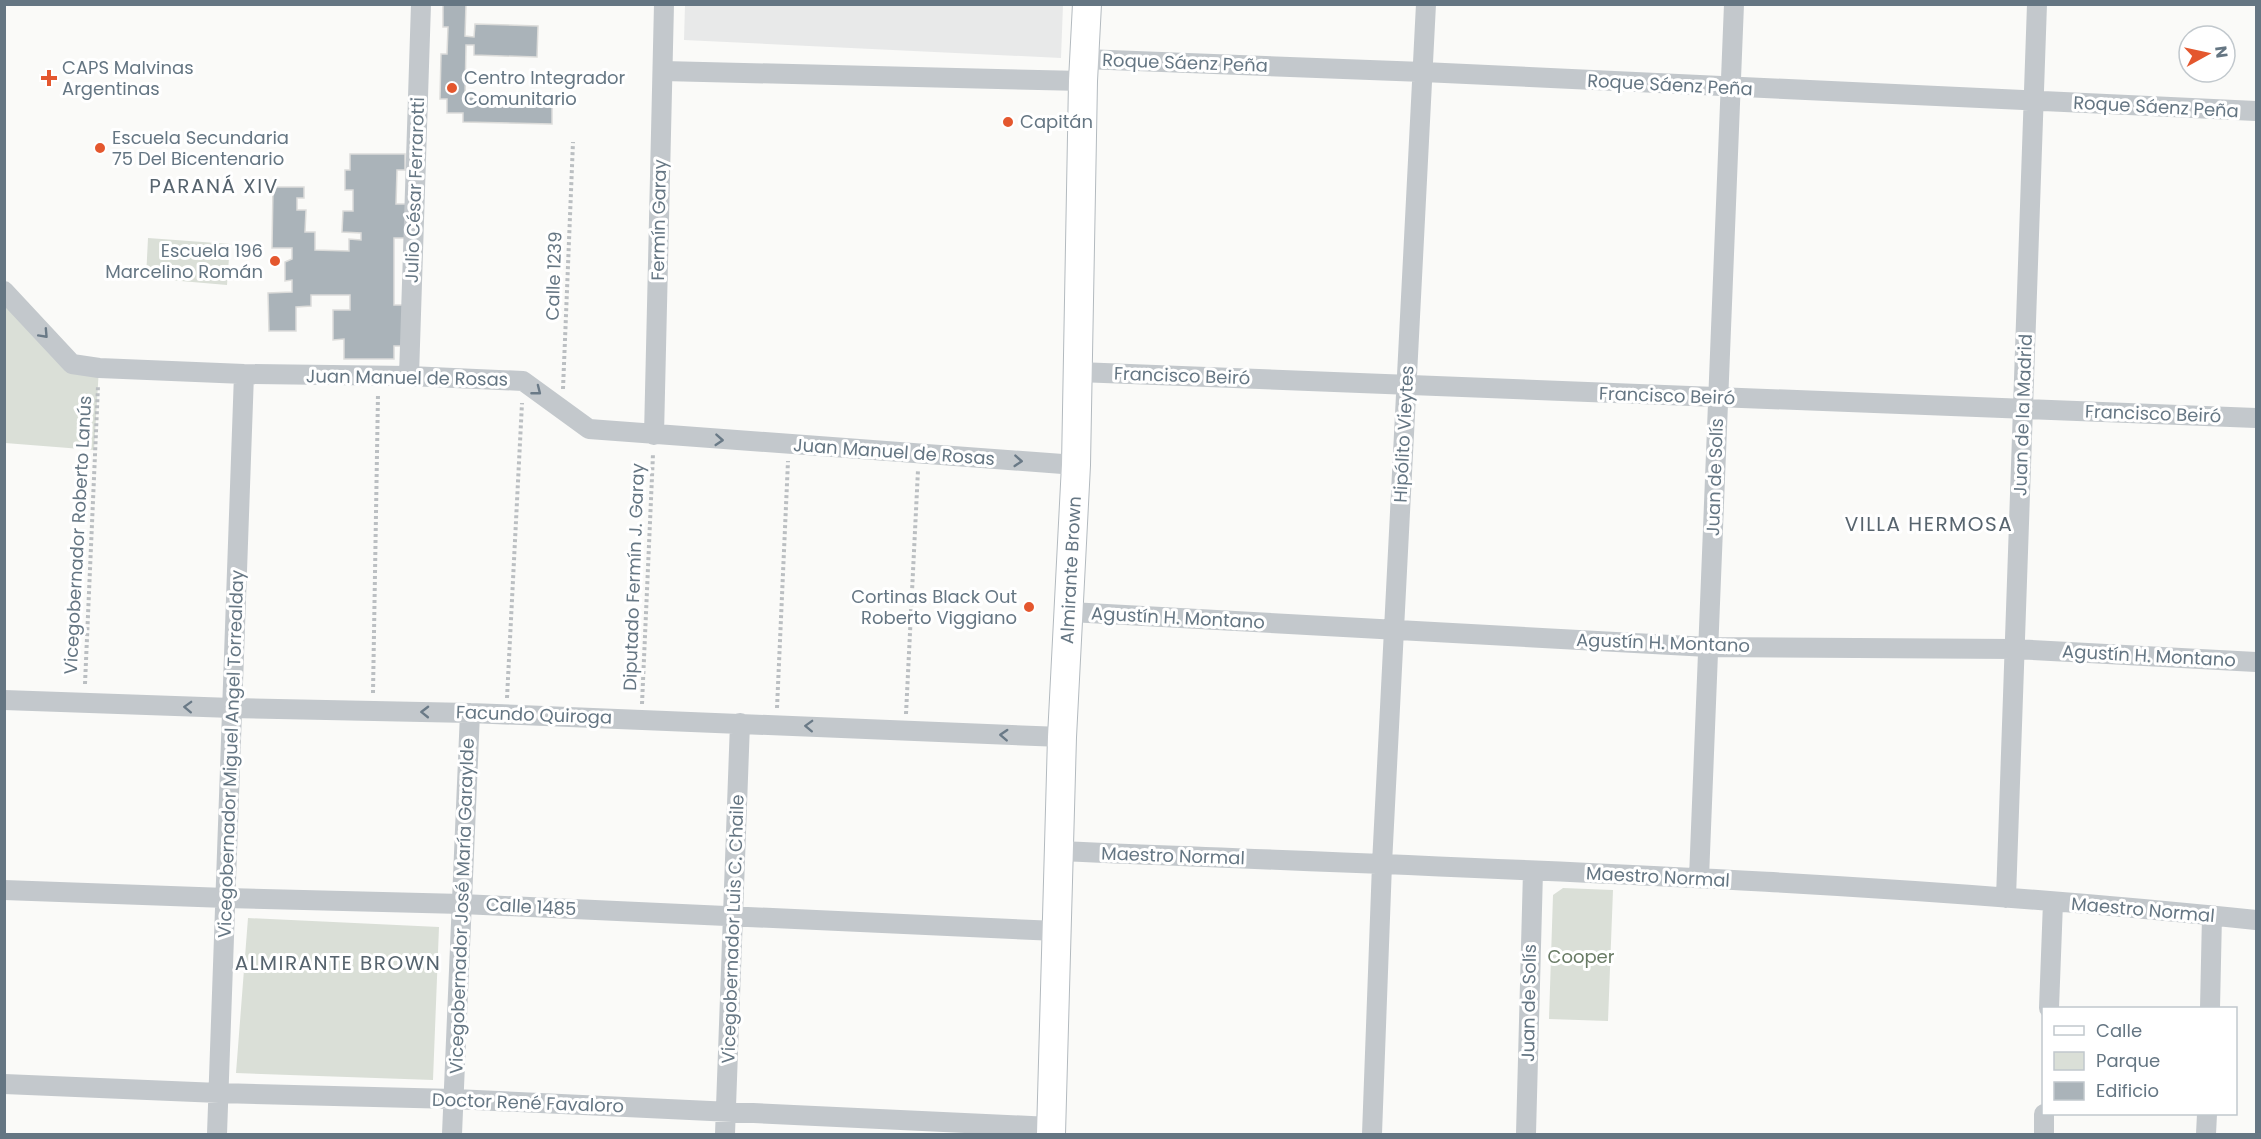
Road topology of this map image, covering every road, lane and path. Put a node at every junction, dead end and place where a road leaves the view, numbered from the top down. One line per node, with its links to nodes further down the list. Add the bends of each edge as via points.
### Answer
1 (421, 4): 19 (street, Julio César Ferrarotti)
2 (664, 4): 8 (street, Fermín Garay)
3 (1087, 4): 7 (main road, Almirante Brown)
4 (1426, 4): 9 (street, Hipólito Vieytes)
5 (1734, 4): 10 (street, Juan de Solís)
6 (2037, 4): 11 (street, Juan de la Madrid)
7 (1084, 70): 8 (street, Roque Sáenz Peña); 9 (street, Roque Sáenz Peña); 16 (main road, Almirante Brown)
8 (663, 71): 26 (street, Fermín Garay)
9 (1423, 72): 10 (street, Roque Sáenz Peña); 21 (street, Hipólito Vieytes)
10 (1731, 88): 11 (street, Roque Sáenz Peña); 22 (street, Juan de Solís)
11 (2034, 101): 12 (street, Roque Sáenz Peña); 23 (street, Juan de la Madrid)
12 (2256, 111)
13 (573, 142): 24 (path, Calle 1239)
14 (4, 291): 15 (street, Juan Manuel de Rosas, one-way to 15, via 72,364)
15 (99, 368): 17 (street, Juan Manuel de Rosas); 36 (path, Vicegobernador Roberto Lanús)
16 (1078, 372): 21 (street, Francisco Beiró); 29 (main road, Almirante Brown)
17 (244, 374): 18 (street, Juan Manuel de Rosas); 37 (street, Vicegobernador Miguel Angel Torrealday)
18 (378, 376): 19 (street, Juan Manuel de Rosas); 38 (path)
19 (409, 376): 20 (street, Juan Manuel de Rosas)
20 (523, 381): 24 (street, Juan Manuel de Rosas, one-way to 24); 40 (path)
21 (1406, 386): 22 (street, Francisco Beiró); 31 (street, Hipólito Vieytes)
22 (1718, 398): 23 (street, Francisco Beiró); 32 (street, Juan de Solís)
23 (2023, 410): 25 (street, Francisco Beiró); 33 (street, Juan de la Madrid)
24 (562, 411): 26 (street, Juan Manuel de Rosas, via 589,429)
25 (2256, 418)
26 (654, 435): 27 (street, Juan Manuel de Rosas, one-way to 27); 41 (path, Diputado Fermín J. Garay)
27 (789, 445): 28 (street, Juan Manuel de Rosas); 43 (path)
28 (918, 454): 29 (street, Juan Manuel de Rosas, one-way to 29); 44 (path)
29 (1076, 465): 30 (main road, Almirante Brown)
30 (1070, 612): 31 (street, Agustín H. Montano); 45 (main road, Almirante Brown)
31 (1394, 629): 32 (street, Agustín H. Montano); 47 (street, Hipólito Vieytes)
32 (1708, 647): 33 (street, Agustín H. Montano); 49 (street, Juan de Solís)
33 (2014, 649): 34 (street, Agustín H. Montano); 52 (street, Juan de la Madrid)
34 (2256, 662)
35 (4, 700): 36 (street, Facundo Quiroga)
36 (84, 703): 37 (street, Facundo Quiroga, one-way to 36)
37 (232, 708): 38 (street, Facundo Quiroga); 51 (street, Vicegobernador Miguel Angel Torrealday)
38 (373, 711): 39 (street, Facundo Quiroga, one-way to 38)
39 (470, 712): 40 (street, Facundo Quiroga); 54 (street, Vicegobernador José María Garaylde)
40 (507, 714): 41 (street, Facundo Quiroga)
41 (642, 719): 42 (street, Facundo Quiroga)
42 (740, 723): 43 (street, Facundo Quiroga); 55 (street, Vicegobernador Luis C. Chaile)
43 (776, 725): 44 (street, Facundo Quiroga, one-way to 43)
44 (905, 730): 45 (street, Facundo Quiroga, one-way to 44)
45 (1062, 737): 46 (main road, Almirante Brown)
46 (1059, 851): 47 (street, Maestro Normal); 58 (main road, Almirante Brown)
47 (1382, 864): 48 (street, Maestro Normal); 71 (street, Hipólito Vieytes)
48 (1533, 871): 49 (street, Maestro Normal); 72 (street, Juan de Solís)
49 (1700, 878): 52 (street, Maestro Normal)
50 (4, 890): 51 (street, Calle 1485)
51 (226, 898): 54 (street, Calle 1485); 62 (street, Vicegobernador Miguel Angel Torrealday)
52 (2006, 898): 53 (street, Maestro Normal)
53 (2053, 902): 56 (street, Maestro Normal); 59 (street)
54 (462, 903): 55 (street, Calle 1485); 63 (street, Vicegobernador José María Garaylde)
55 (733, 915): 58 (street, Calle 1485); 64 (street, Vicegobernador Luis C. Chaile)
56 (2212, 915): 57 (street, Maestro Normal); 60 (street)
57 (2256, 920)
58 (1057, 931): 67 (main road, Almirante Brown)
59 (2049, 1007)
60 (2210, 1007)
61 (4, 1084): 62 (street, Doctor René Favaloro)
62 (219, 1093): 63 (street, Doctor René Favaloro); 68 (street, Vicegobernador Miguel Angel Torrealday)
63 (454, 1099): 64 (street, Doctor René Favaloro); 69 (street, Vicegobernador José María Garaylde)
64 (726, 1111): 67 (street, Doctor René Favaloro); 70 (street, Vicegobernador Luis C. Chaile)
65 (2044, 1115): 73 (street)
66 (2207, 1115): 74 (street)
67 (1051, 1131)
68 (217, 1134)
69 (452, 1134)
70 (725, 1134)
71 (1372, 1134)
72 (1526, 1134)
73 (2044, 1134)
74 (2206, 1134)

